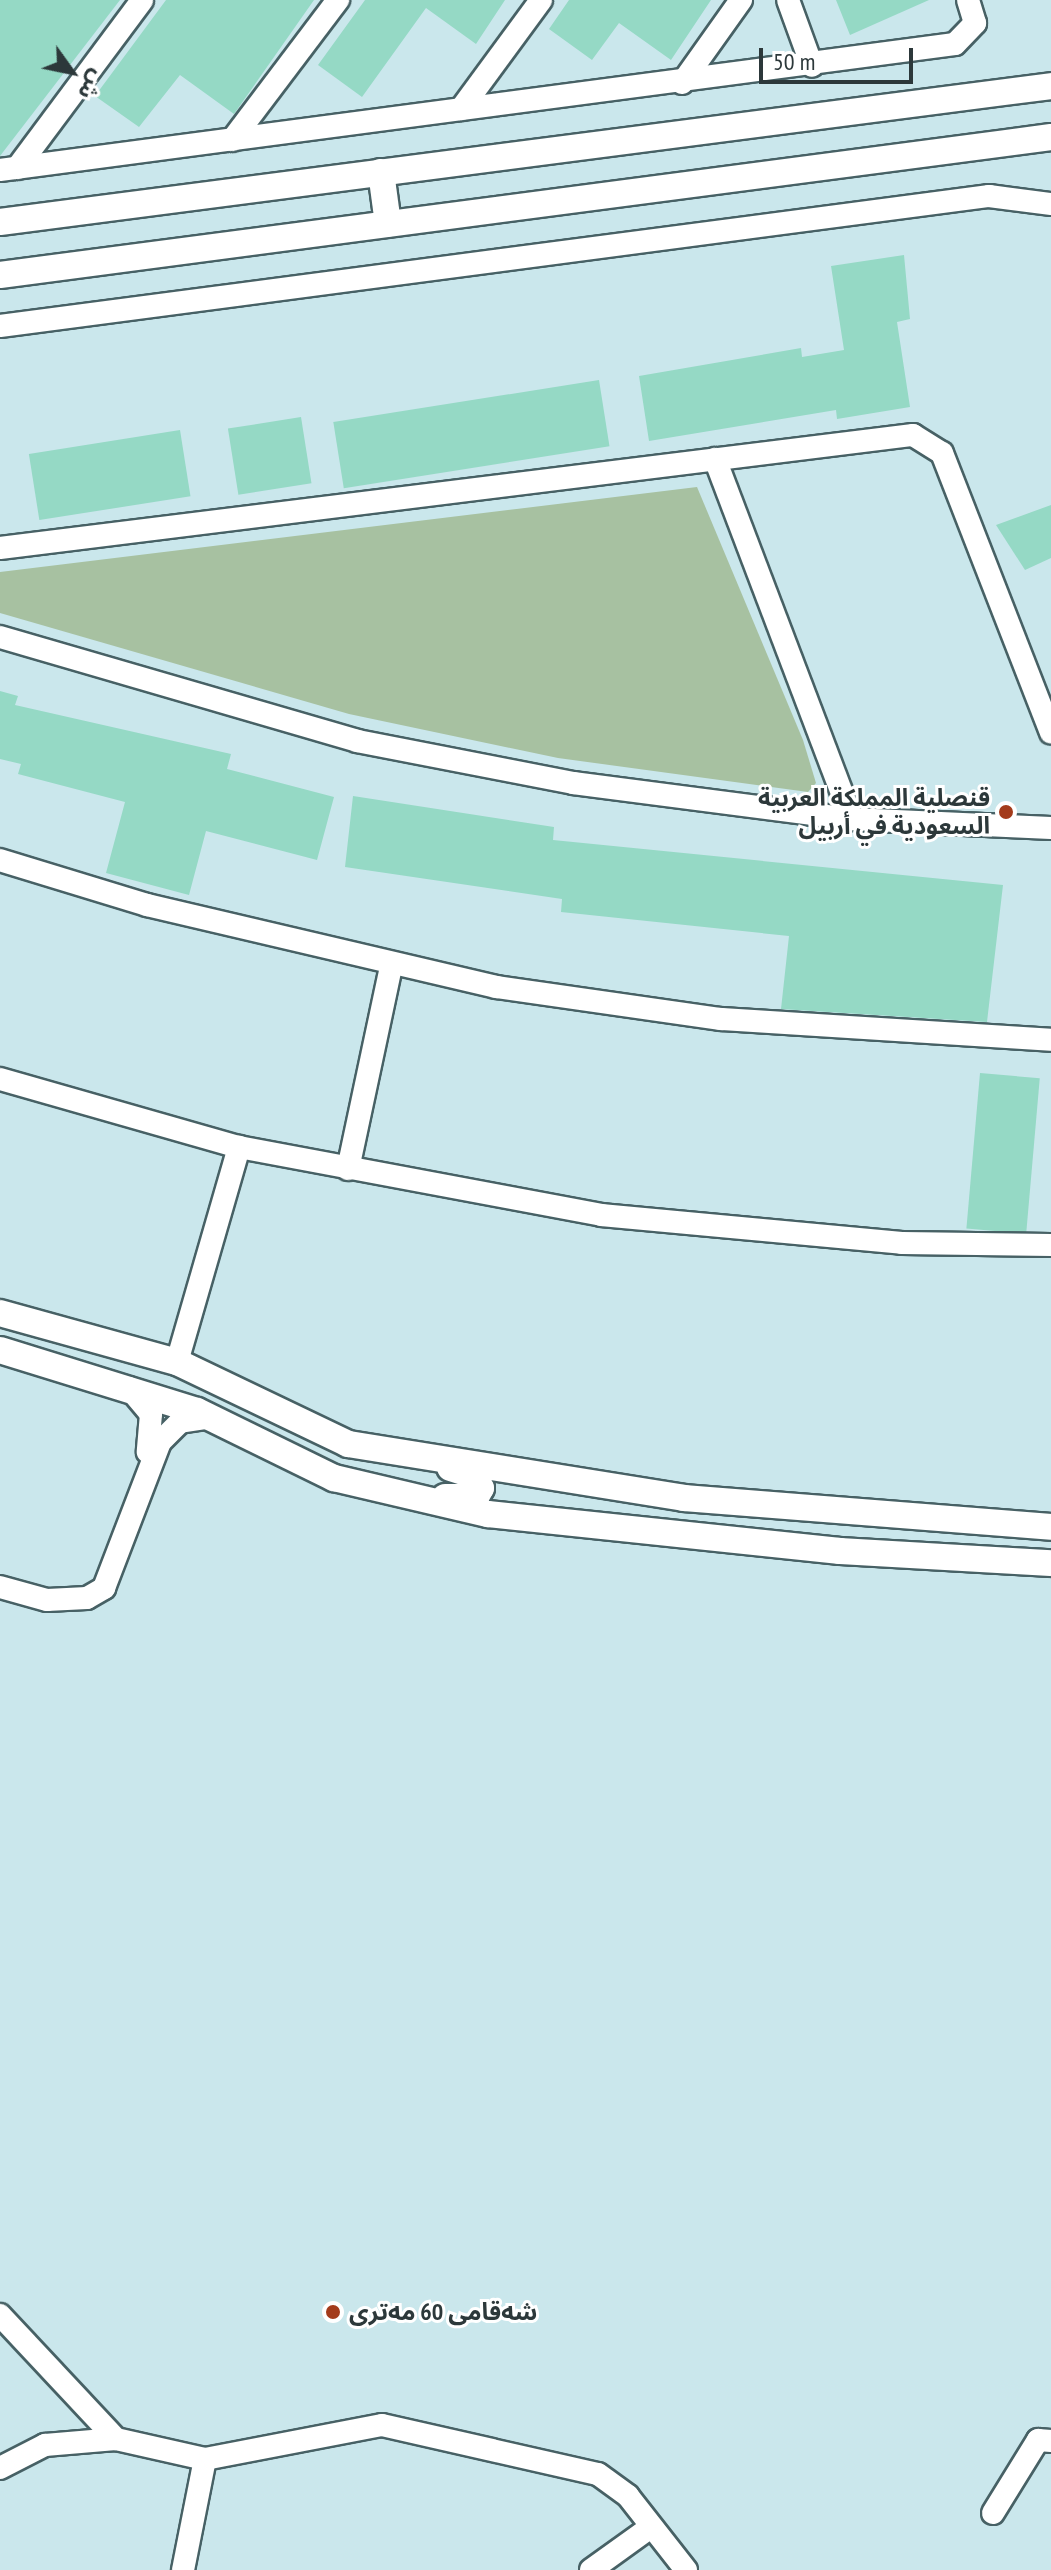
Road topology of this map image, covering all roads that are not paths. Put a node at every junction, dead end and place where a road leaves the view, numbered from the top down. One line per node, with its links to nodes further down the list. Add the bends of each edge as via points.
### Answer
1 (142, 0): 13 (street)
2 (338, 0): 12 (street)
3 (541, 0): 10 (street)
4 (741, 0): 8 (street)
5 (788, 0): 7 (street)
6 (968, 0): 7 (street, via 975,23 955,44)
7 (812, 66): 8 (street)
8 (682, 83): 10 (street)
9 (1051, 86): 14 (street)
10 (461, 109): 12 (street)
11 (1051, 137): 17 (street)
12 (232, 140): 13 (street)
13 (8, 169)
14 (381, 172): 16 (street); 17 (street)
15 (1051, 204): 19 (street, via 989,196)
16 (0, 222)
17 (388, 224): 18 (street)
18 (0, 275)
19 (0, 326)
20 (715, 459): 21 (street); 23 (street, via 894,433 929,442 942,453); 24 (street)
21 (0, 548)
22 (0, 637): 24 (street, via 357,741 573,783)
23 (1051, 732)
24 (852, 819): 25 (street)
25 (1051, 828)
26 (0, 860): 27 (street)
27 (391, 966): 28 (street, via 721,1019); 31 (street)
28 (1051, 1040)
29 (0, 1079): 30 (street)
30 (239, 1147): 31 (street); 35 (street)
31 (348, 1169): 32 (street, via 587,1213 752,1233)
32 (1051, 1245)
33 (0, 1313): 35 (street)
34 (0, 1350): 36 (street)
35 (177, 1362): 38 (street, via 315,1431)
36 (126, 1385): 37 (street); 41 (street, via 153,1423)
37 (210, 1417): 40 (street, via 334,1478); 41 (street, via 167,1432)
38 (402, 1451): 39 (street); 40 (street, via 472,1475 481,1488 470,1498)
39 (565, 1480): 42 (street, via 512,1485 506,1493 509,1502); 43 (street, via 865,1517)
40 (397, 1494): 42 (street)
41 (138, 1500): 45 (street, via 104,1588 57,1601)
42 (554, 1519): 44 (street, via 866,1553)
43 (1051, 1527)
44 (1051, 1563)
45 (0, 1587)
46 (0, 2315): 47 (street)
47 (116, 2439): 49 (street); 50 (street, via 45,2445)
48 (1051, 2441): 51 (street, via 1038,2440)
49 (205, 2459): 52 (street, via 382,2425 598,2474 628,2496); 54 (street)
50 (0, 2468)
51 (993, 2513)
52 (648, 2529): 53 (street); 56 (street)
53 (613, 2562): 55 (street)
54 (183, 2570)
55 (591, 2570)
56 (686, 2570)

